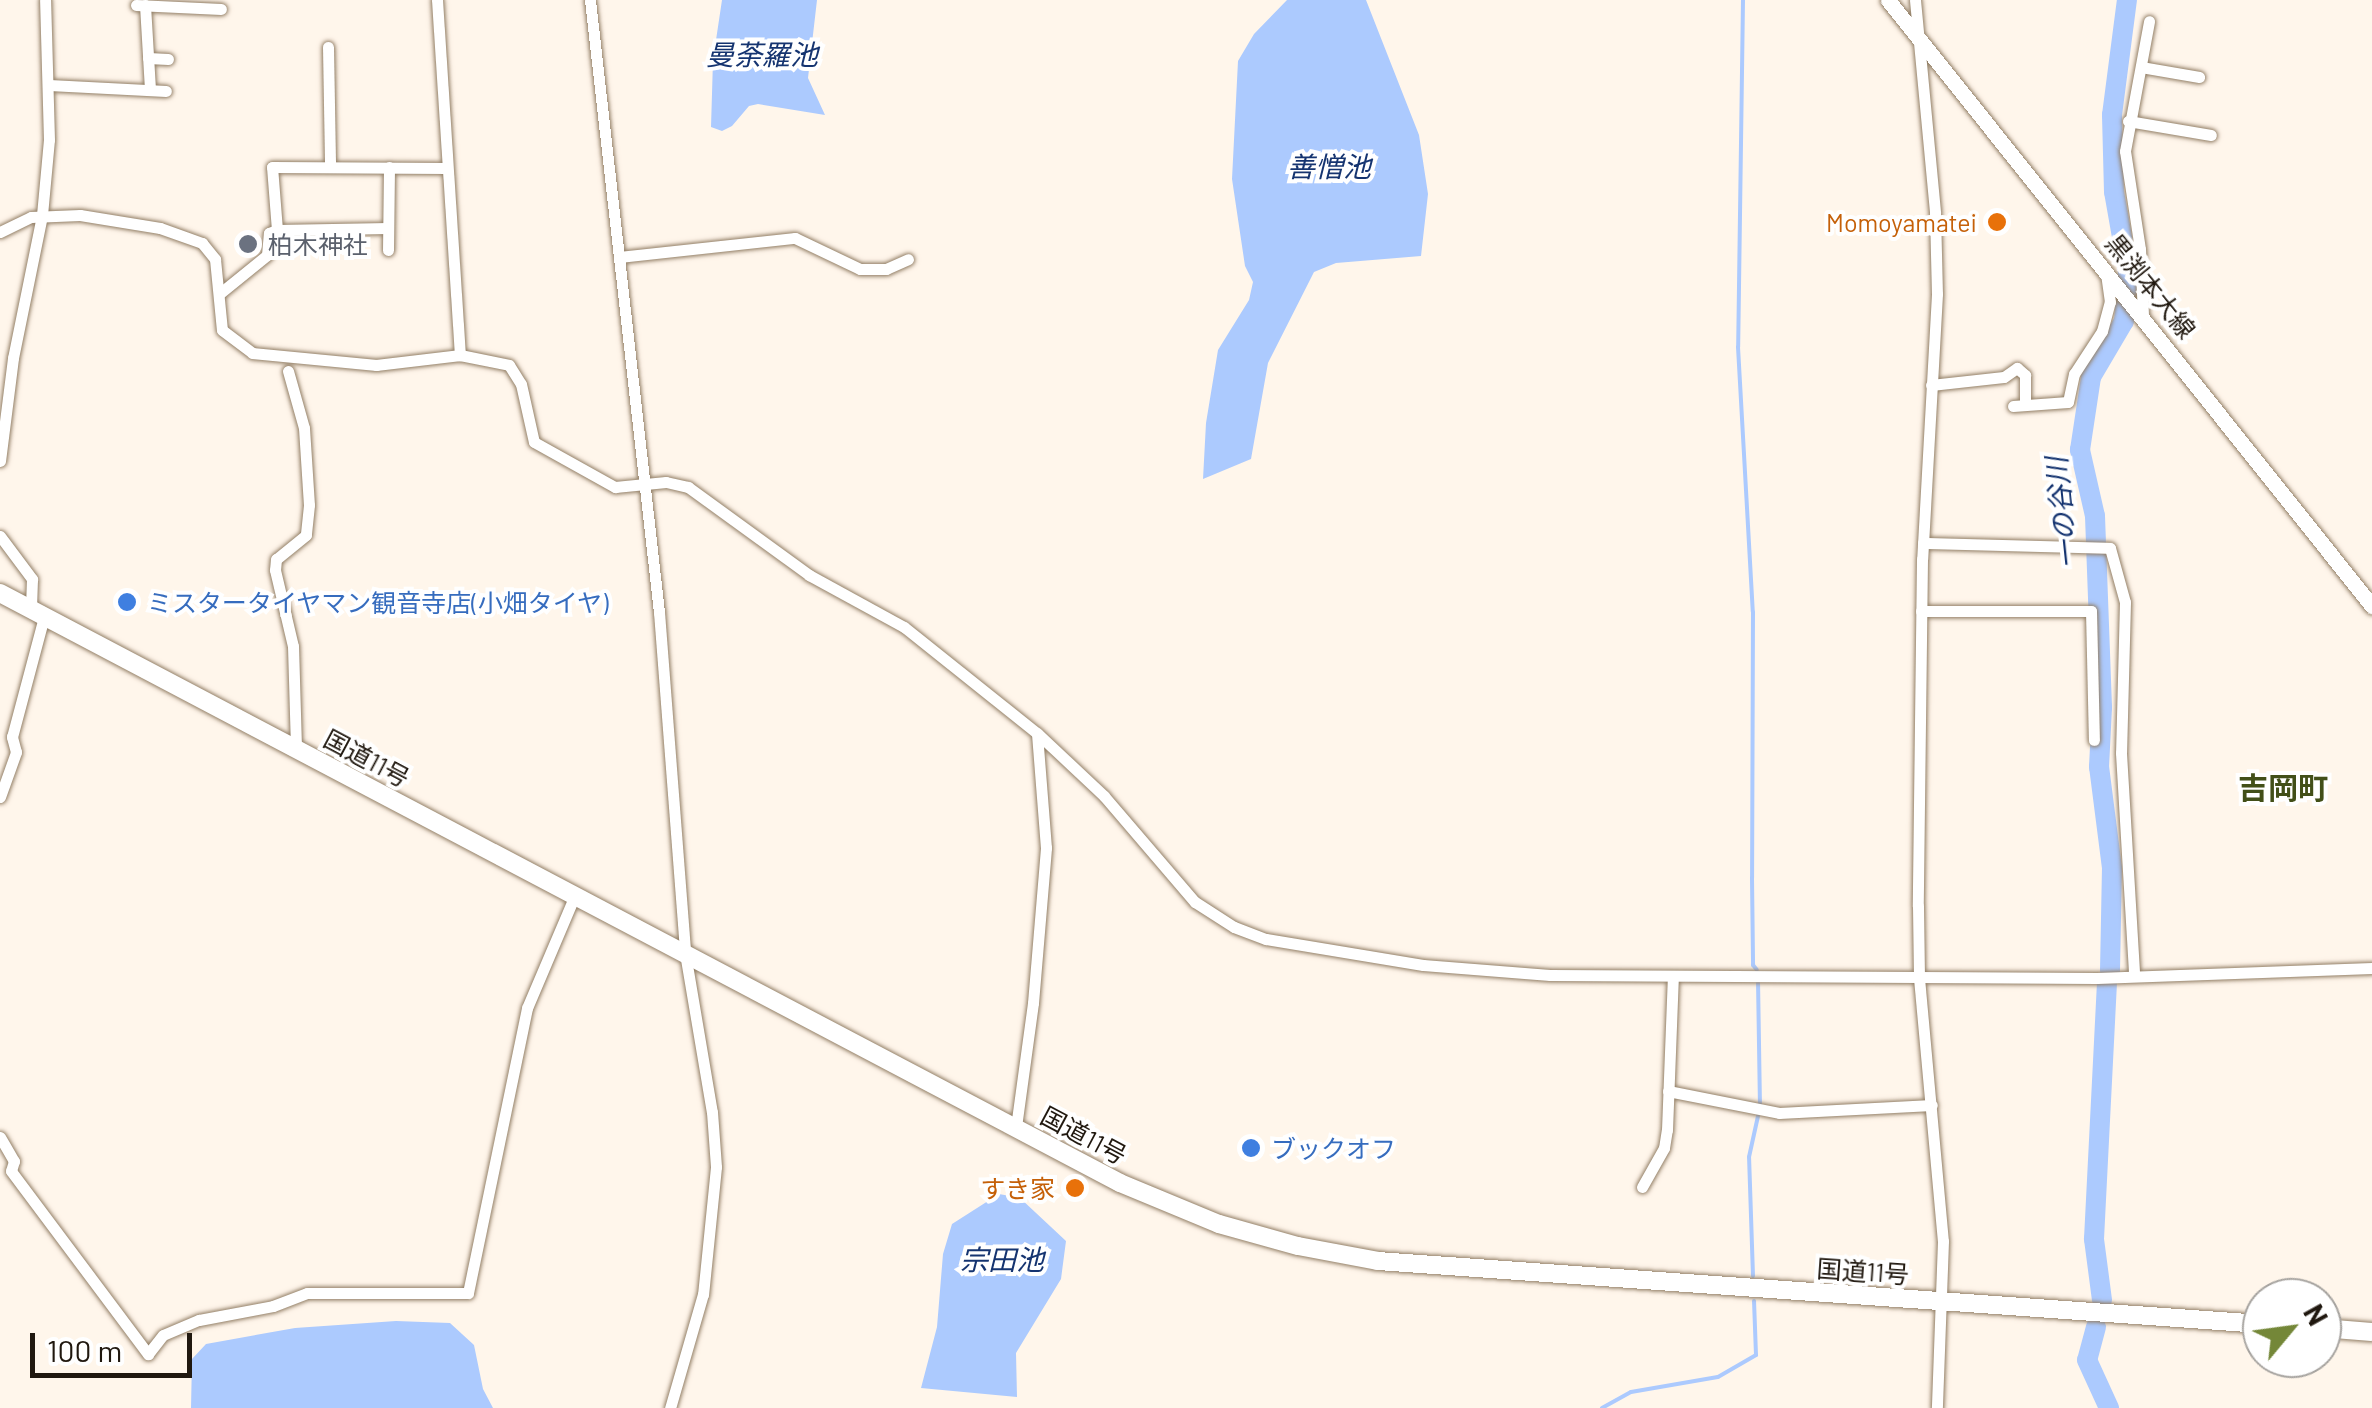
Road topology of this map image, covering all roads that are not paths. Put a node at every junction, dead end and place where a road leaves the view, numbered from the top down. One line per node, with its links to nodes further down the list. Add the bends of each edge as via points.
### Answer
1 (44, 0): 15 (street)
2 (437, 0): 22 (street)
3 (590, 0): 28 (street)
4 (1888, 0): 9 (main road, 黒渕本大線)
5 (1914, 0): 9 (street)
6 (201, 4): 7 (street); 11 (street, via 140,5)
7 (221, 9)
8 (2149, 20): 13 (street)
9 (1917, 35): 30 (main road, 黒渕本大線); 35 (street, via 1936,213)
10 (328, 46): 21 (street)
11 (148, 58): 12 (street); 16 (street)
12 (168, 59)
13 (2141, 66): 14 (street); 18 (street)
14 (2199, 77)
15 (49, 84): 16 (street); 23 (street)
16 (150, 89): 17 (street)
17 (166, 91)
18 (2128, 121): 19 (street); 32 (street, via 2125,151)
19 (2210, 134)
20 (389, 166): 21 (street); 22 (street); 24 (street)
21 (330, 167): 25 (street, via 272,167)
22 (448, 168): 33 (street)
23 (42, 216): 26 (street); 31 (street, via 130,221 202,243 213,252); 36 (street)
24 (388, 228): 25 (street); 27 (street)
25 (277, 230): 31 (street, via 269,233 266,256)
26 (0, 232)
27 (388, 250)
28 (619, 257): 29 (street, via 795,238 860,269 886,270); 37 (street)
29 (908, 259)
30 (2106, 269): 32 (main road, 黒渕本大線); 35 (street, via 2110,302 2102,331 2074,374 2068,402 2019,406 2024,374 2017,368 2004,377)
31 (219, 294): 33 (street, via 222,330 252,353 376,365)
32 (2143, 315): 41 (main road, 黒渕本大線)
33 (460, 355): 37 (street, via 509,365 534,442 614,487)
34 (288, 370): 46 (street, via 308,464 306,535 276,559 275,570 293,646)
35 (1931, 385): 39 (street)
36 (0, 462)
37 (646, 486): 44 (street, via 688,487 809,576 917,636); 49 (street)
38 (0, 536): 43 (street, via 32,579)
39 (1923, 543): 42 (street); 52 (street, via 2110,548 2125,602 2121,752)
40 (0, 593): 43 (highway, 国道11号)
41 (2372, 606)
42 (1922, 611): 45 (street, via 2091,611); 53 (street)
43 (37, 613): 46 (highway, 国道11号); 47 (street, via 12,737 16,752)
44 (1037, 733): 51 (street, via 1104,796 1194,902 1234,927 1266,939 1423,965); 56 (street, via 1046,848)
45 (2094, 740)
46 (296, 749): 48 (highway, 国道11号)
47 (0, 797)
48 (574, 895): 49 (highway, 国道11号); 57 (street, via 527,1008 468,1293 307,1294 199,1320 163,1335 148,1354 10,1171 14,1161)
49 (685, 953): 56 (highway, 国道11号); 63 (street, via 712,1112 715,1199 703,1294)
50 (2372, 968): 52 (street)
51 (1672, 976): 53 (street); 54 (street)
52 (2134, 976): 53 (street)
53 (1919, 978): 55 (street)
54 (1668, 1092): 55 (street, via 1779,1114); 58 (street, via 1664,1148)
55 (1932, 1105): 59 (street)
56 (1016, 1128): 59 (highway, 国道11号, via 1159,1201 1324,1252 1420,1265)
57 (0, 1137)
58 (1642, 1187)
59 (1940, 1302): 60 (highway, 国道11号); 64 (street)
60 (2242, 1323)
61 (2342, 1330): 62 (highway)
62 (2372, 1332)
63 (670, 1408)
64 (1937, 1408)

